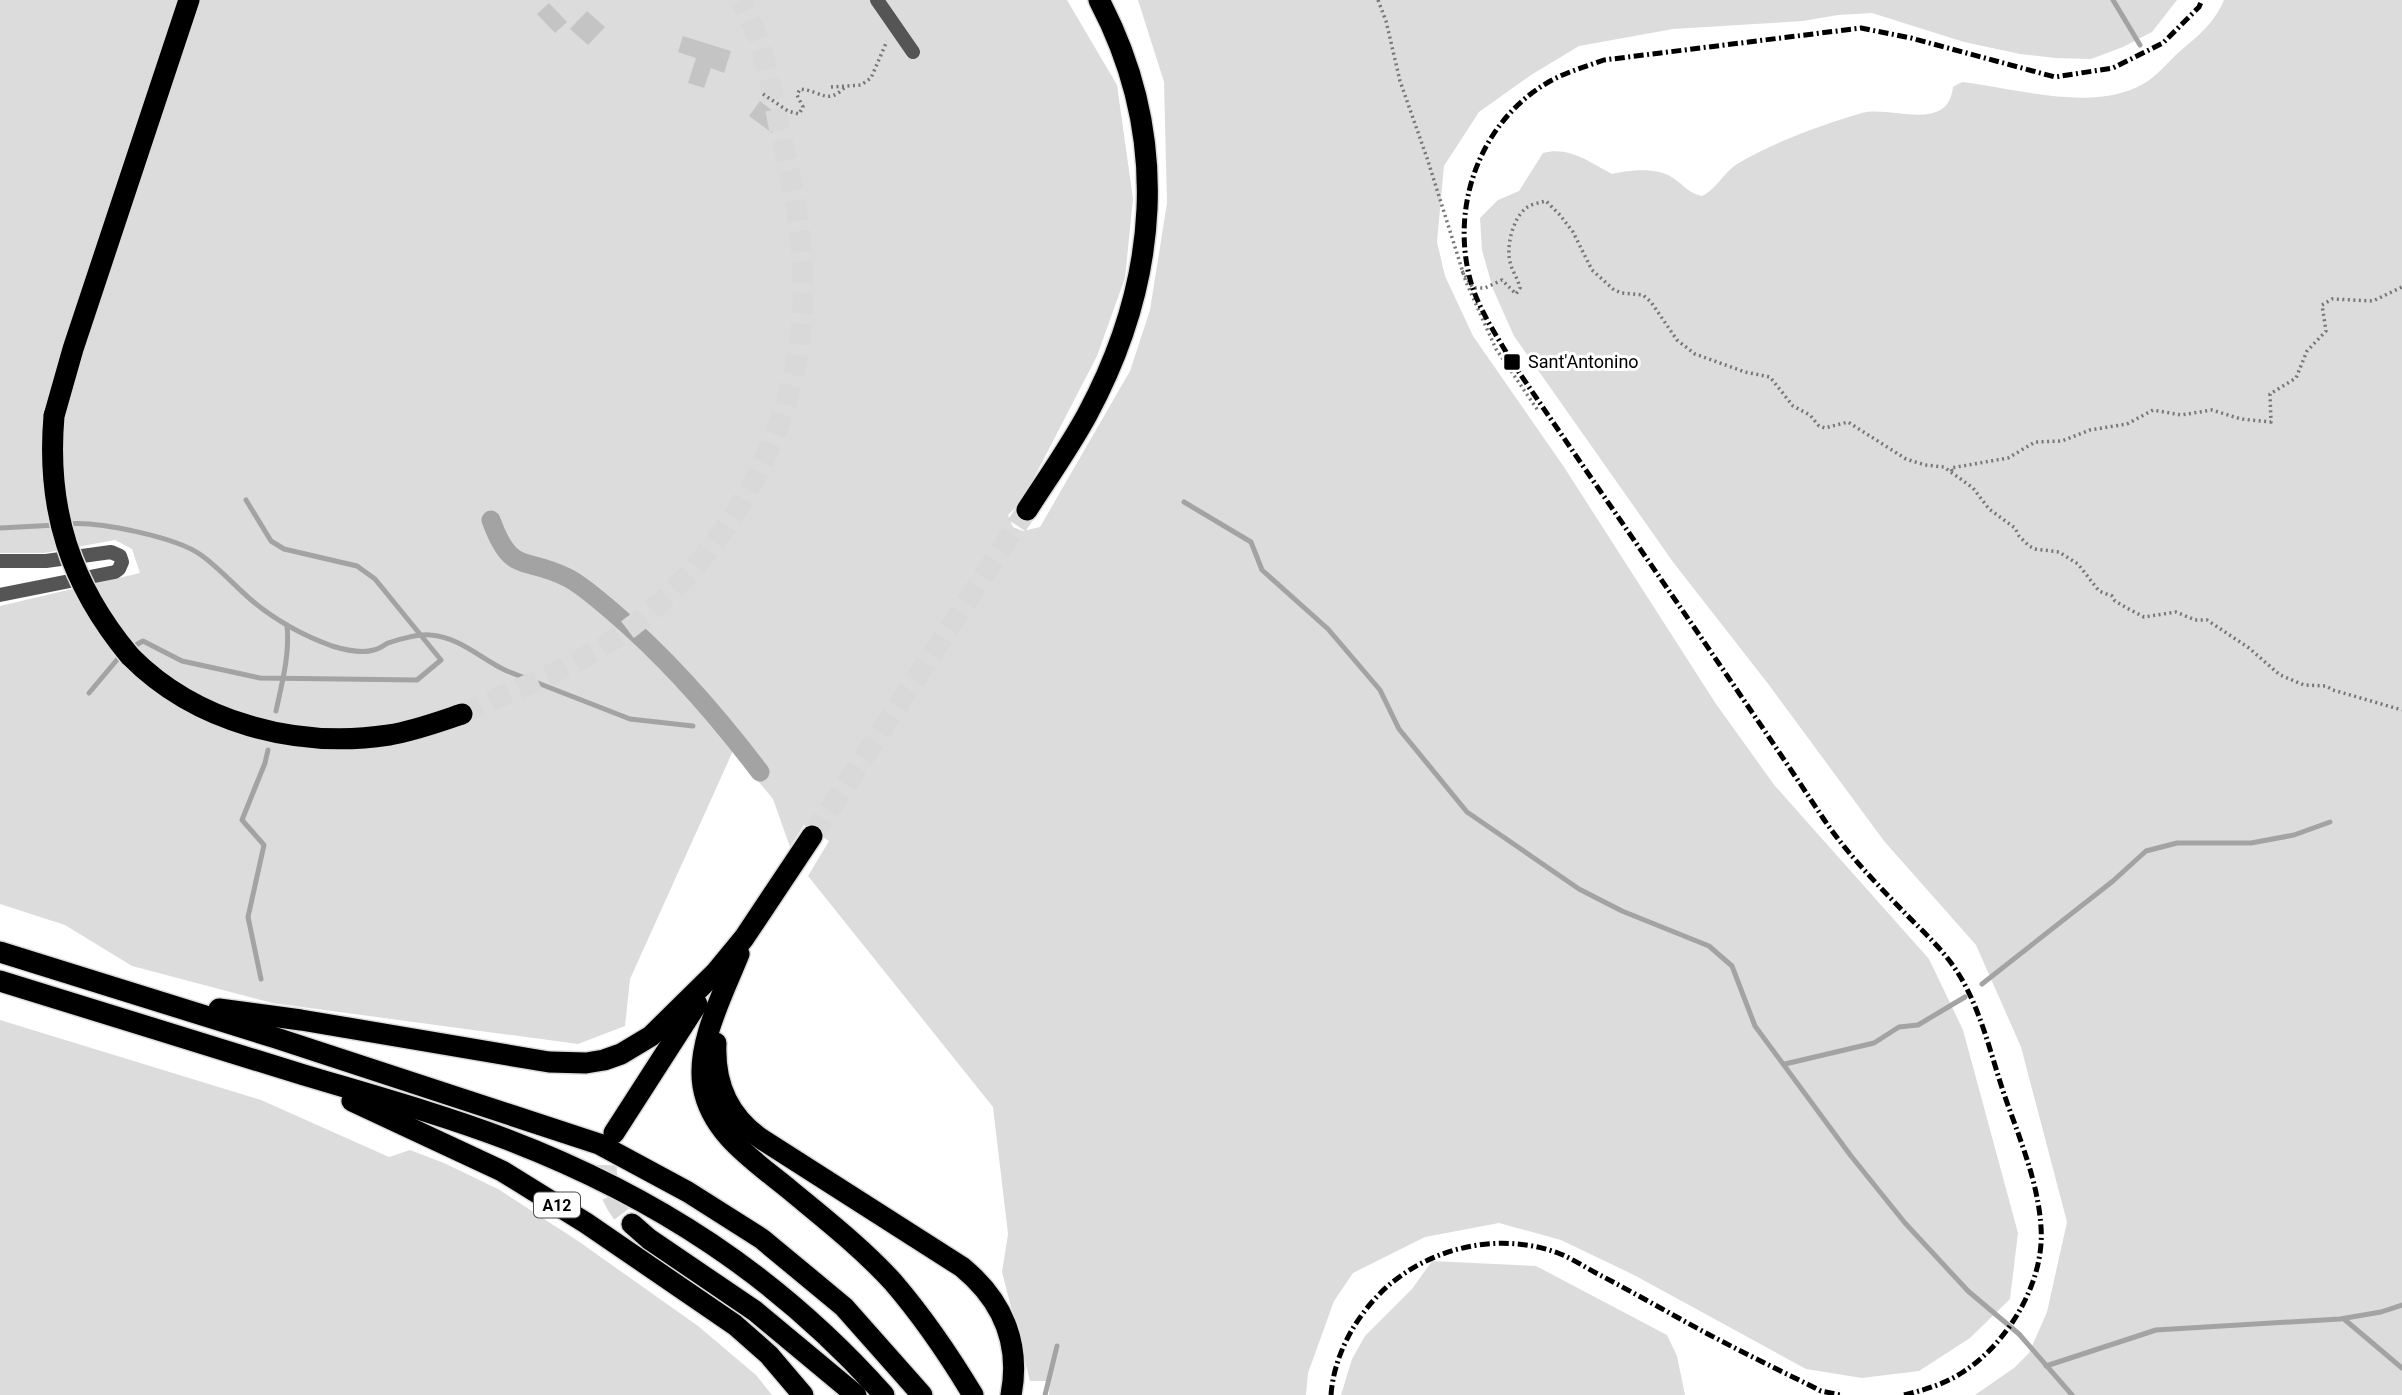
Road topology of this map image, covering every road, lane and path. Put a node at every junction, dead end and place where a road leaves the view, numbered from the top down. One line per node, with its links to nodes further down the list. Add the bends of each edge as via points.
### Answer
1 (190, 0): 18 (highway, bridge, via 54,416 53,480 65,544 85,592 130,656 193,704 241,723 291,735 330,738 414,730)
2 (877, 0): 5 (street)
3 (1098, 0): 14 (highway, via 1125,61 1142,122 1149,190 1147,222 1134,295 1114,357 1087,415)
4 (1378, 0): 10 (path)
5 (892, 22): 6 (street); 7 (path, via 871,78 861,85)
6 (913, 51)
7 (846, 86): 8 (path); 9 (path, via 825,97 800,89 797,95 803,107 799,114)
8 (831, 87)
9 (763, 94)
10 (1462, 271): 12 (path, via 1496,349); 13 (path, via 1473,288 1502,280 1516,294 1520,288 1508,256 1512,233 1523,210 1546,201 1573,232 1592,270 1621,293 1643,295 1677,340 1695,354 1770,377 1793,406 1819,426 1848,422 1906,458)
11 (2402, 287): 13 (path, via 2373,301 2332,299 2322,305 2326,331 2307,351 2296,378 2270,394 2271,422 2212,410 2181,415 2153,410 2127,424 2062,441 2035,442 2008,458 1951,468)
12 (1539, 412)
13 (1952, 473): 17 (path, via 2029,545 2059,552 2078,564 2099,591 2144,617 2176,612 2207,620 2280,675)
14 (1027, 510)
15 (0, 561): 16 (street, via 46,561 111,552 122,562 115,572)
16 (0, 595)
17 (2402, 710)
18 (462, 713)
19 (812, 836): 20 (highway)
20 (744, 939): 22 (highway); 25 (highway)
21 (0, 952): 24 (highway)
22 (716, 972): 24 (highway, via 651,1036 621,1054 586,1063 549,1062); 27 (highway)
23 (0, 981): 26 (highway)
24 (164, 1002): 32 (highway, via 598,1144 688,1192 762,1239 844,1307)
25 (718, 1009): 33 (highway, via 705,1044 702,1072 707,1101 720,1126 892,1282); 34 (highway, via 717,1074 734,1114 752,1133 976,1279 999,1308 1011,1336)
26 (277, 1067): 29 (highway, A12, via 502,1171 586,1223 735,1325 769,1354); 31 (highway, via 505,1139 633,1195 709,1240 775,1289)
27 (614, 1133)
28 (632, 1224): 30 (highway, via 755,1311)
29 (803, 1395)
30 (856, 1395)
31 (884, 1395)
32 (922, 1395)
33 (973, 1395)
34 (1012, 1395)

